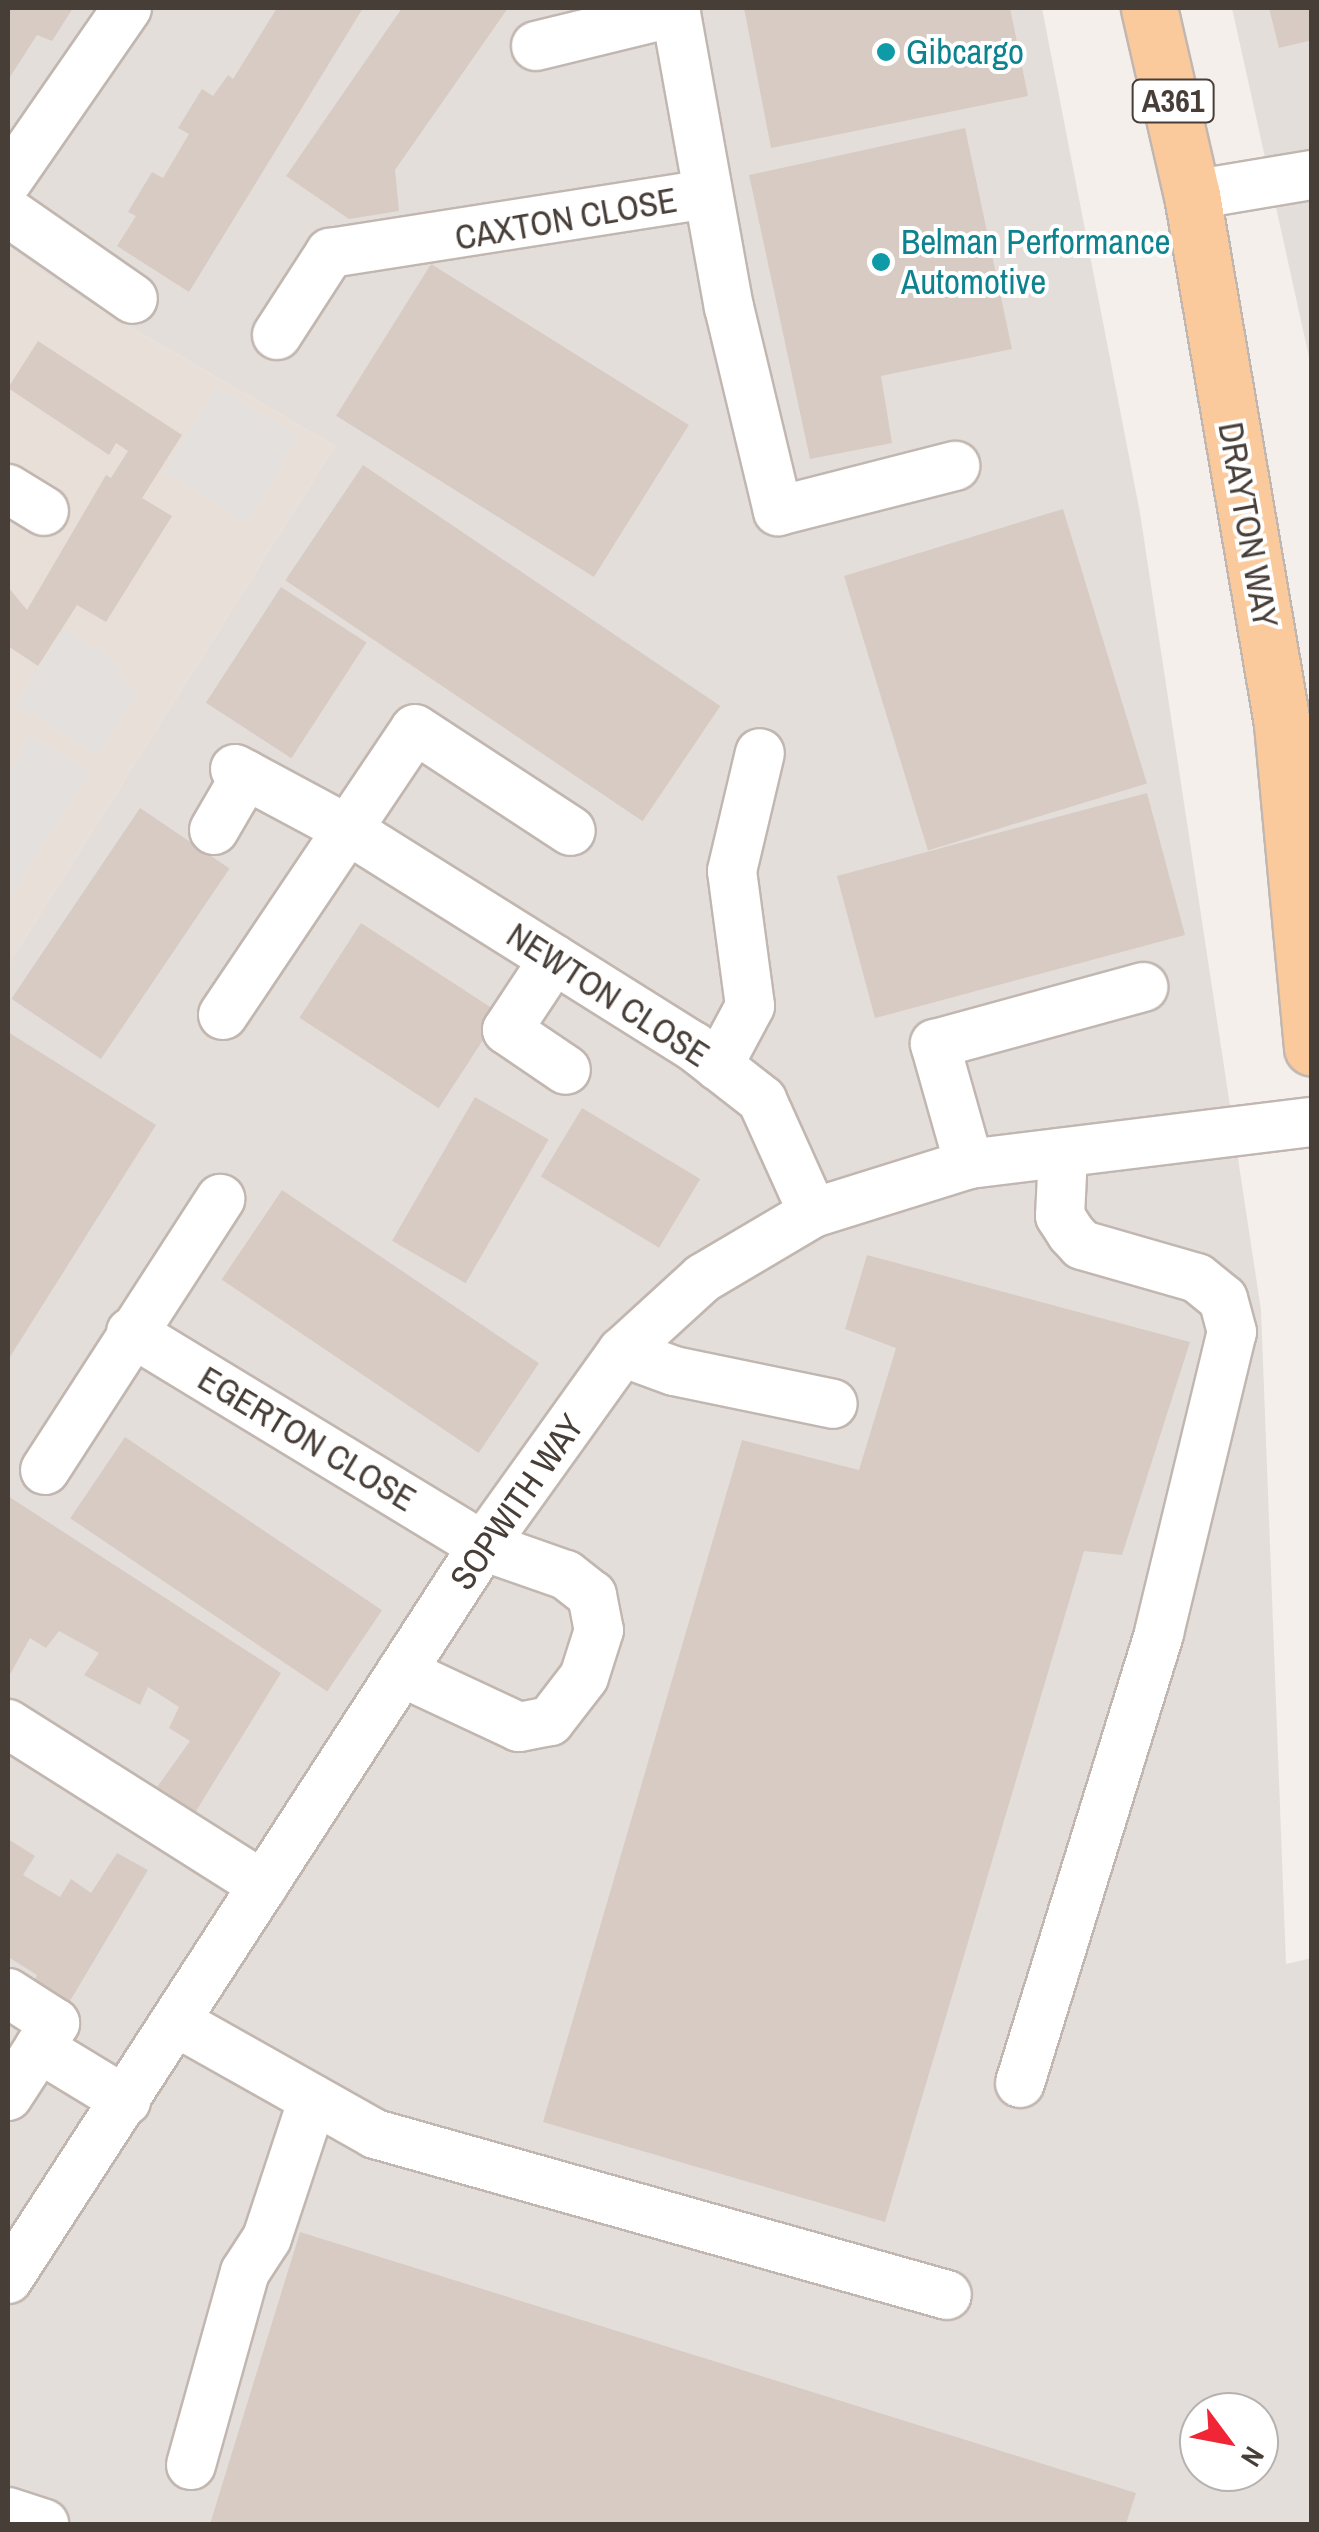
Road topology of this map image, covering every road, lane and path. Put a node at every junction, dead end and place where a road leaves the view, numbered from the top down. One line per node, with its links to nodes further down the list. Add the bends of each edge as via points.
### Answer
1 (127, 8): 6 (street)
2 (1149, 8): 8 (main road, DRAYTON WAY / A361)
3 (675, 10): 4 (street); 7 (street)
4 (536, 46)
5 (1312, 175): 8 (street)
6 (8, 180)
7 (708, 194): 11 (street, CAXTON CLOSE, via 330,253); 12 (street, via 778,511)
8 (1192, 195): 20 (main road, DRAYTON WAY / A361, via 1282,724)
9 (8, 212): 10 (street)
10 (134, 300)
11 (277, 334)
12 (955, 466)
13 (760, 753): 21 (street, via 732,870 750,1006)
14 (345, 828): 15 (street, NEWTON CLOSE, via 240,772); 16 (street, via 415,728); 17 (street, NEWTON CLOSE); 19 (street)
15 (214, 830)
16 (571, 831)
17 (554, 959): 21 (street, NEWTON CLOSE); 22 (street, via 507,1030)
18 (1143, 987): 25 (street, via 935,1044)
19 (223, 1015)
20 (1312, 1048)
21 (718, 1066): 27 (street, NEWTON CLOSE, via 762,1100)
22 (566, 1070)
23 (1312, 1122): 24 (street, SOPWITH WAY)
24 (1063, 1154): 25 (street, SOPWITH WAY); 39 (street, via 1060,1216 1071,1234 1082,1245 1198,1278 1222,1299 1232,1332 1159,1633)
25 (969, 1164): 27 (street, SOPWITH WAY)
26 (220, 1200): 28 (street)
27 (814, 1212): 29 (street, SOPWITH WAY, via 703,1278)
28 (131, 1332): 31 (street); 32 (street, EGERTON CLOSE)
29 (622, 1352): 30 (street, via 674,1372); 32 (street, SOPWITH WAY)
30 (832, 1404)
31 (45, 1470)
32 (483, 1546): 33 (street, SOPWITH WAY); 33 (street, via 566,1575 592,1595 600,1630 584,1677 550,1721 519,1728)
33 (402, 1672): 35 (street, SOPWITH WAY)
34 (8, 1724): 35 (street)
35 (263, 1885): 37 (street, SOPWITH WAY)
36 (8, 1993): 38 (street, via 55,2023)
37 (178, 2023): 41 (street); 42 (street, SOPWITH WAY)
38 (39, 2048): 40 (street); 42 (street)
39 (1020, 2083)
40 (8, 2096)
41 (313, 2099): 44 (street, via 375,2134); 45 (street, via 267,2238 244,2272)
42 (126, 2101): 43 (street, SOPWITH WAY)
43 (8, 2279)
44 (946, 2295)
45 (191, 2465)
46 (8, 2512): 47 (street)
47 (44, 2524)

